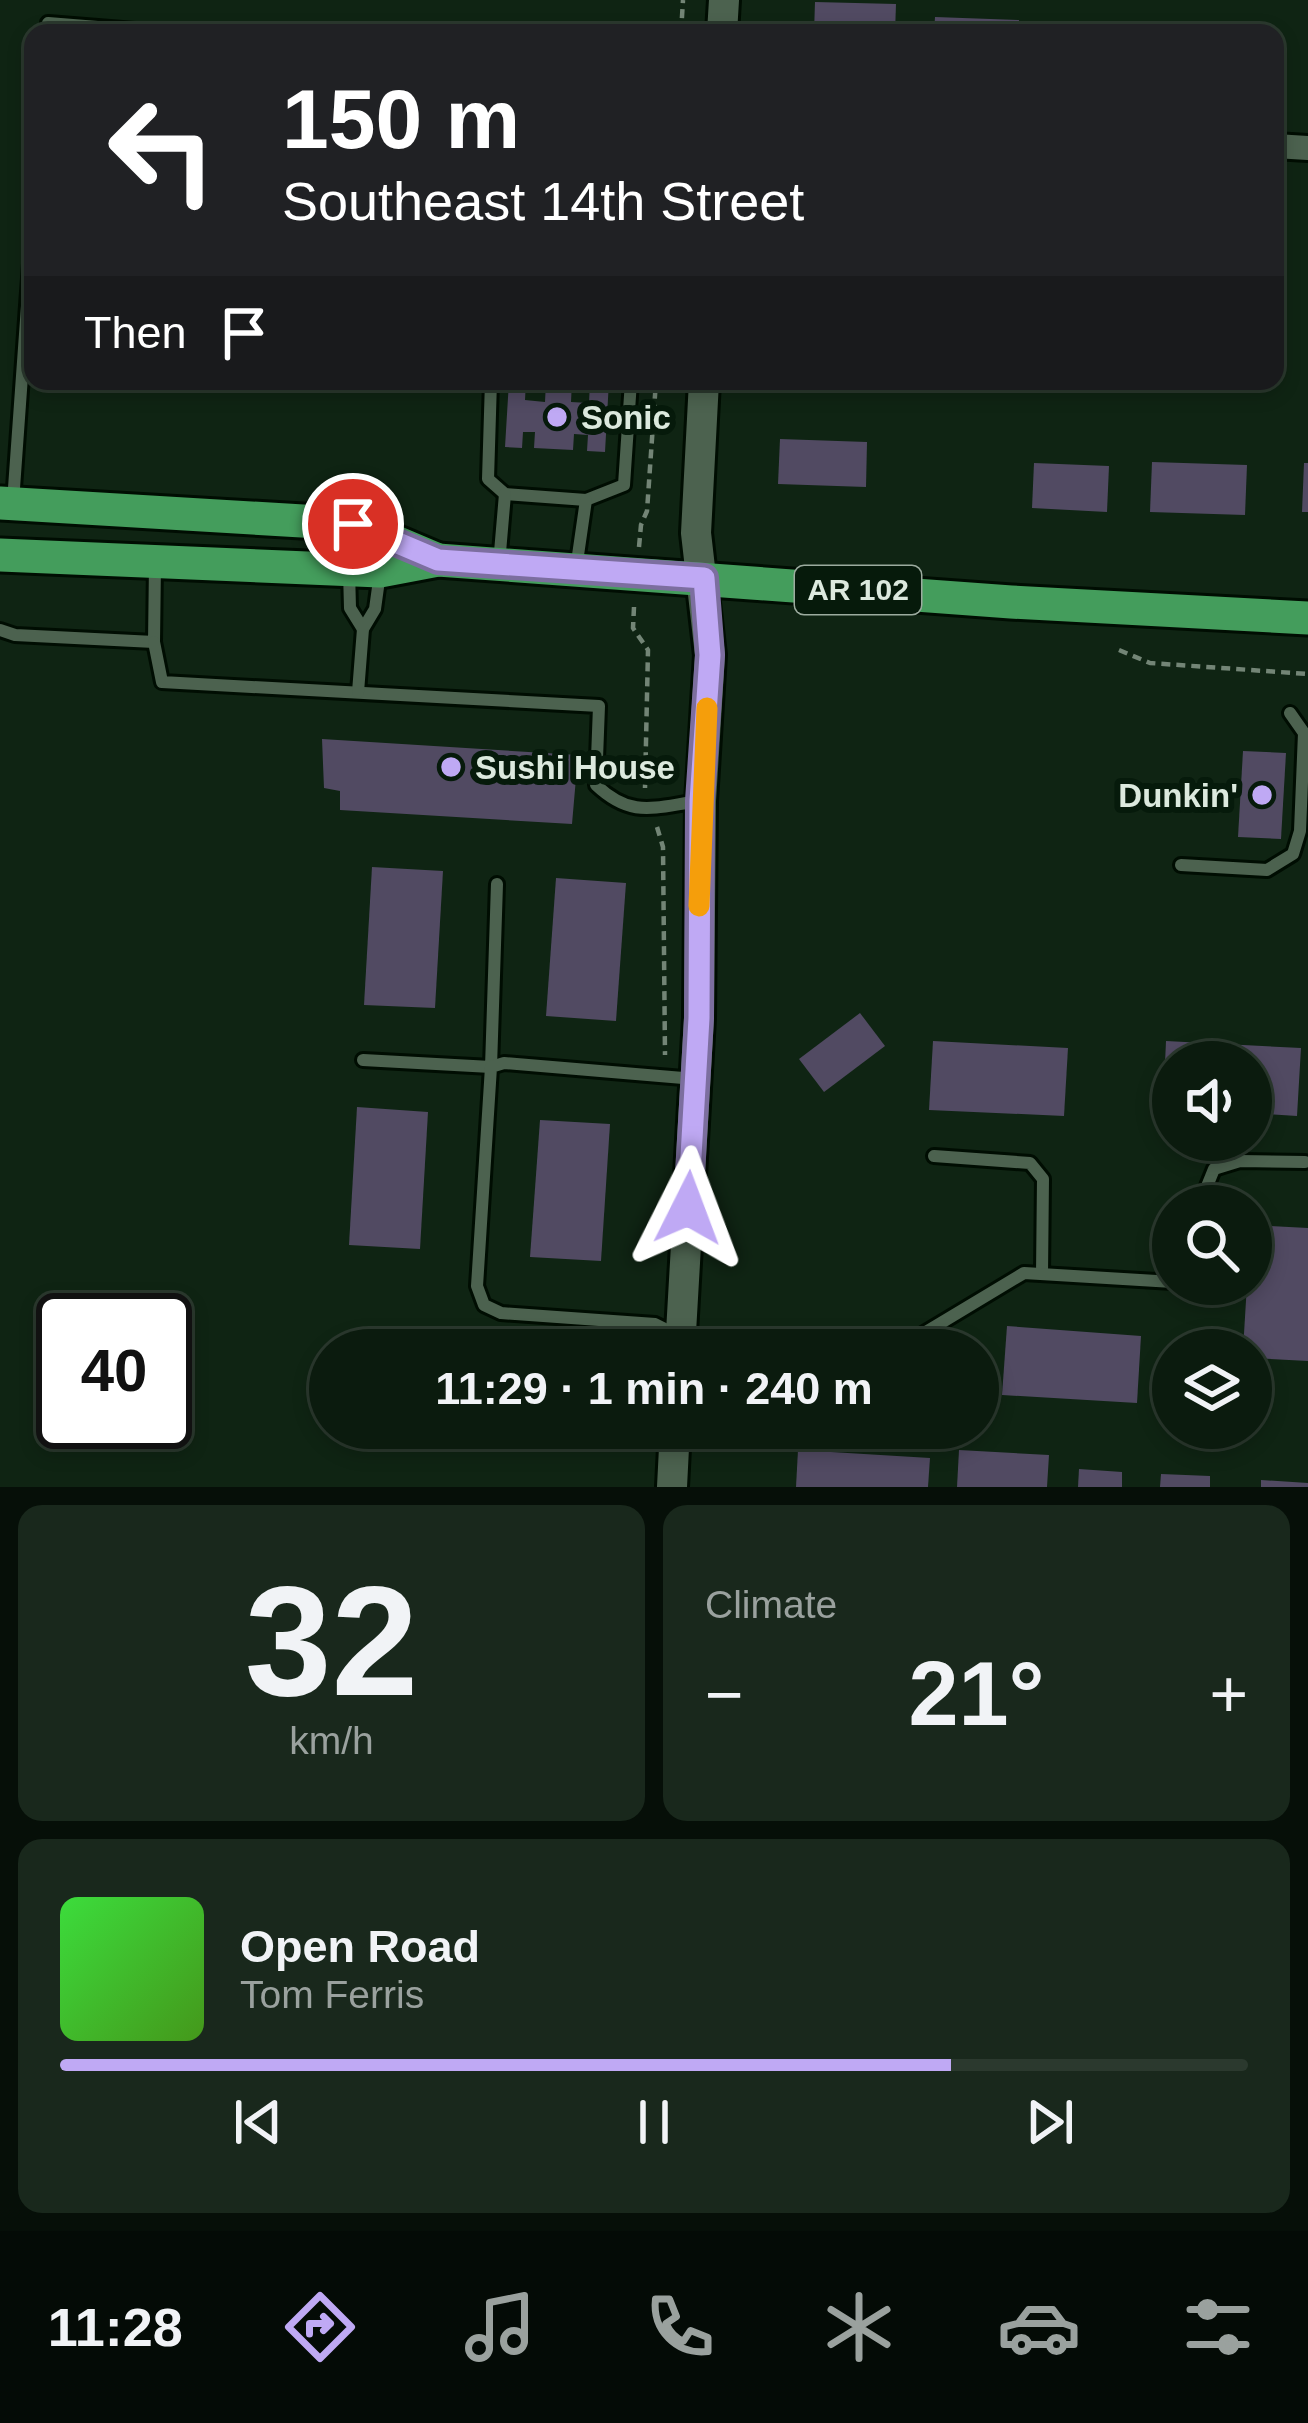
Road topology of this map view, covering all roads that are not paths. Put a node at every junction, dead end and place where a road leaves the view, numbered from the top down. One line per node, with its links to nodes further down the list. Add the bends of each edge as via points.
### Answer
1 (24, 316): 7 (lane)
2 (491, 390): 5 (lane, via 488,479)
3 (630, 390): 6 (lane, via 623,485)
4 (704, 390): 14 (street, via 696,533)
5 (505, 494): 6 (lane); 11 (lane)
6 (586, 500): 12 (lane)
7 (6, 503): 9 (main road, AR 102, via 353,524)
8 (0, 555): 10 (main road, AR 102)
9 (438, 560): 11 (main road, AR 102); 13 (main road, AR 102)
10 (155, 561): 13 (main road, AR 102); 18 (lane)
11 (499, 563): 12 (main road, AR 102)
12 (576, 568): 14 (main road, AR 102)
13 (365, 570): 16 (lane, via 375,609); 16 (lane, via 350,608)
14 (704, 578): 15 (main road, AR 102); 21 (street, via 710,640)
15 (1308, 618)
16 (363, 628): 19 (lane)
17 (0, 630): 18 (lane)
18 (154, 642): 19 (lane, via 162,682)
19 (358, 692): 21 (lane, via 599,706 596,785 620,806)
20 (1290, 713): 22 (lane, via 1304,733 1294,854 1267,870)
21 (700, 801): 26 (street)
22 (1181, 866)
23 (497, 884): 25 (lane)
24 (363, 1060): 25 (lane)
25 (490, 1067): 26 (lane); 32 (lane, via 477,1286 484,1305)
26 (696, 1079): 33 (street)
27 (934, 1156): 30 (lane, via 1030,1162 1043,1179)
28 (1305, 1162): 29 (lane, via 1240,1161 1214,1169)
29 (1207, 1185)
30 (1042, 1274): 31 (lane); 34 (lane, via 1024,1273)
31 (1152, 1281)
32 (662, 1329)
33 (682, 1329)
34 (931, 1329)
35 (675, 1449): 36 (street)
36 (672, 1487)

